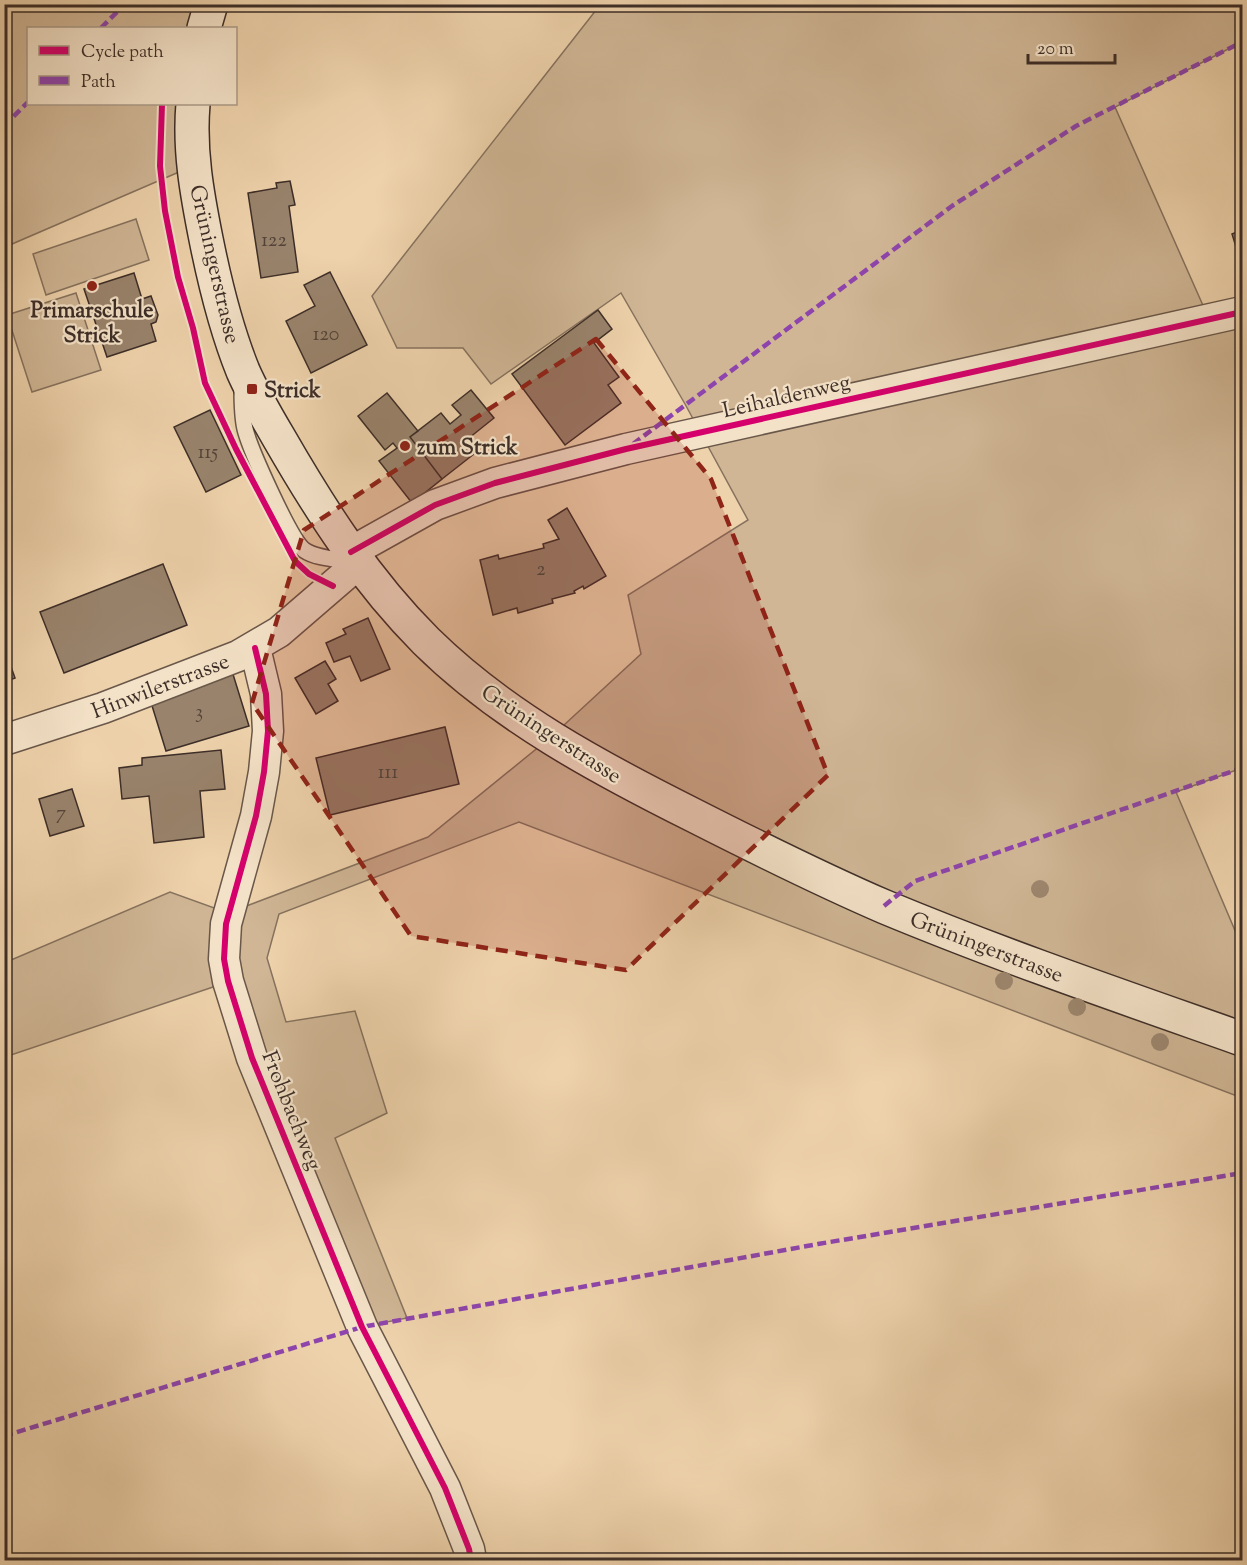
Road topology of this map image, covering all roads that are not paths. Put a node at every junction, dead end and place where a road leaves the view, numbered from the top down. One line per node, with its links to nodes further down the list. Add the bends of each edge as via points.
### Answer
1 (211, 4): 2 (main road)
2 (204, 27)
3 (193, 105): 5 (main road, Grüningerstrasse, via 193,166 201,214 220,298 243,370 323,513)
4 (1242, 312): 5 (street, Leihaldenweg, via 638,446 495,483 409,518)
5 (355, 558): 6 (street, Hinwilerstrasse, via 279,632); 8 (main road, Grüningerstrasse, via 394,608 459,671 519,717 626,782 884,906 1054,973)
6 (255, 648): 7 (street, Hinwilerstrasse, via 120,701); 9 (street, Frohbachweg, via 266,694 267,741 256,816 226,924 224,953 228,981 252,1058 362,1327 445,1488)
7 (4, 740)
8 (1242, 1039)
9 (471, 1560)

